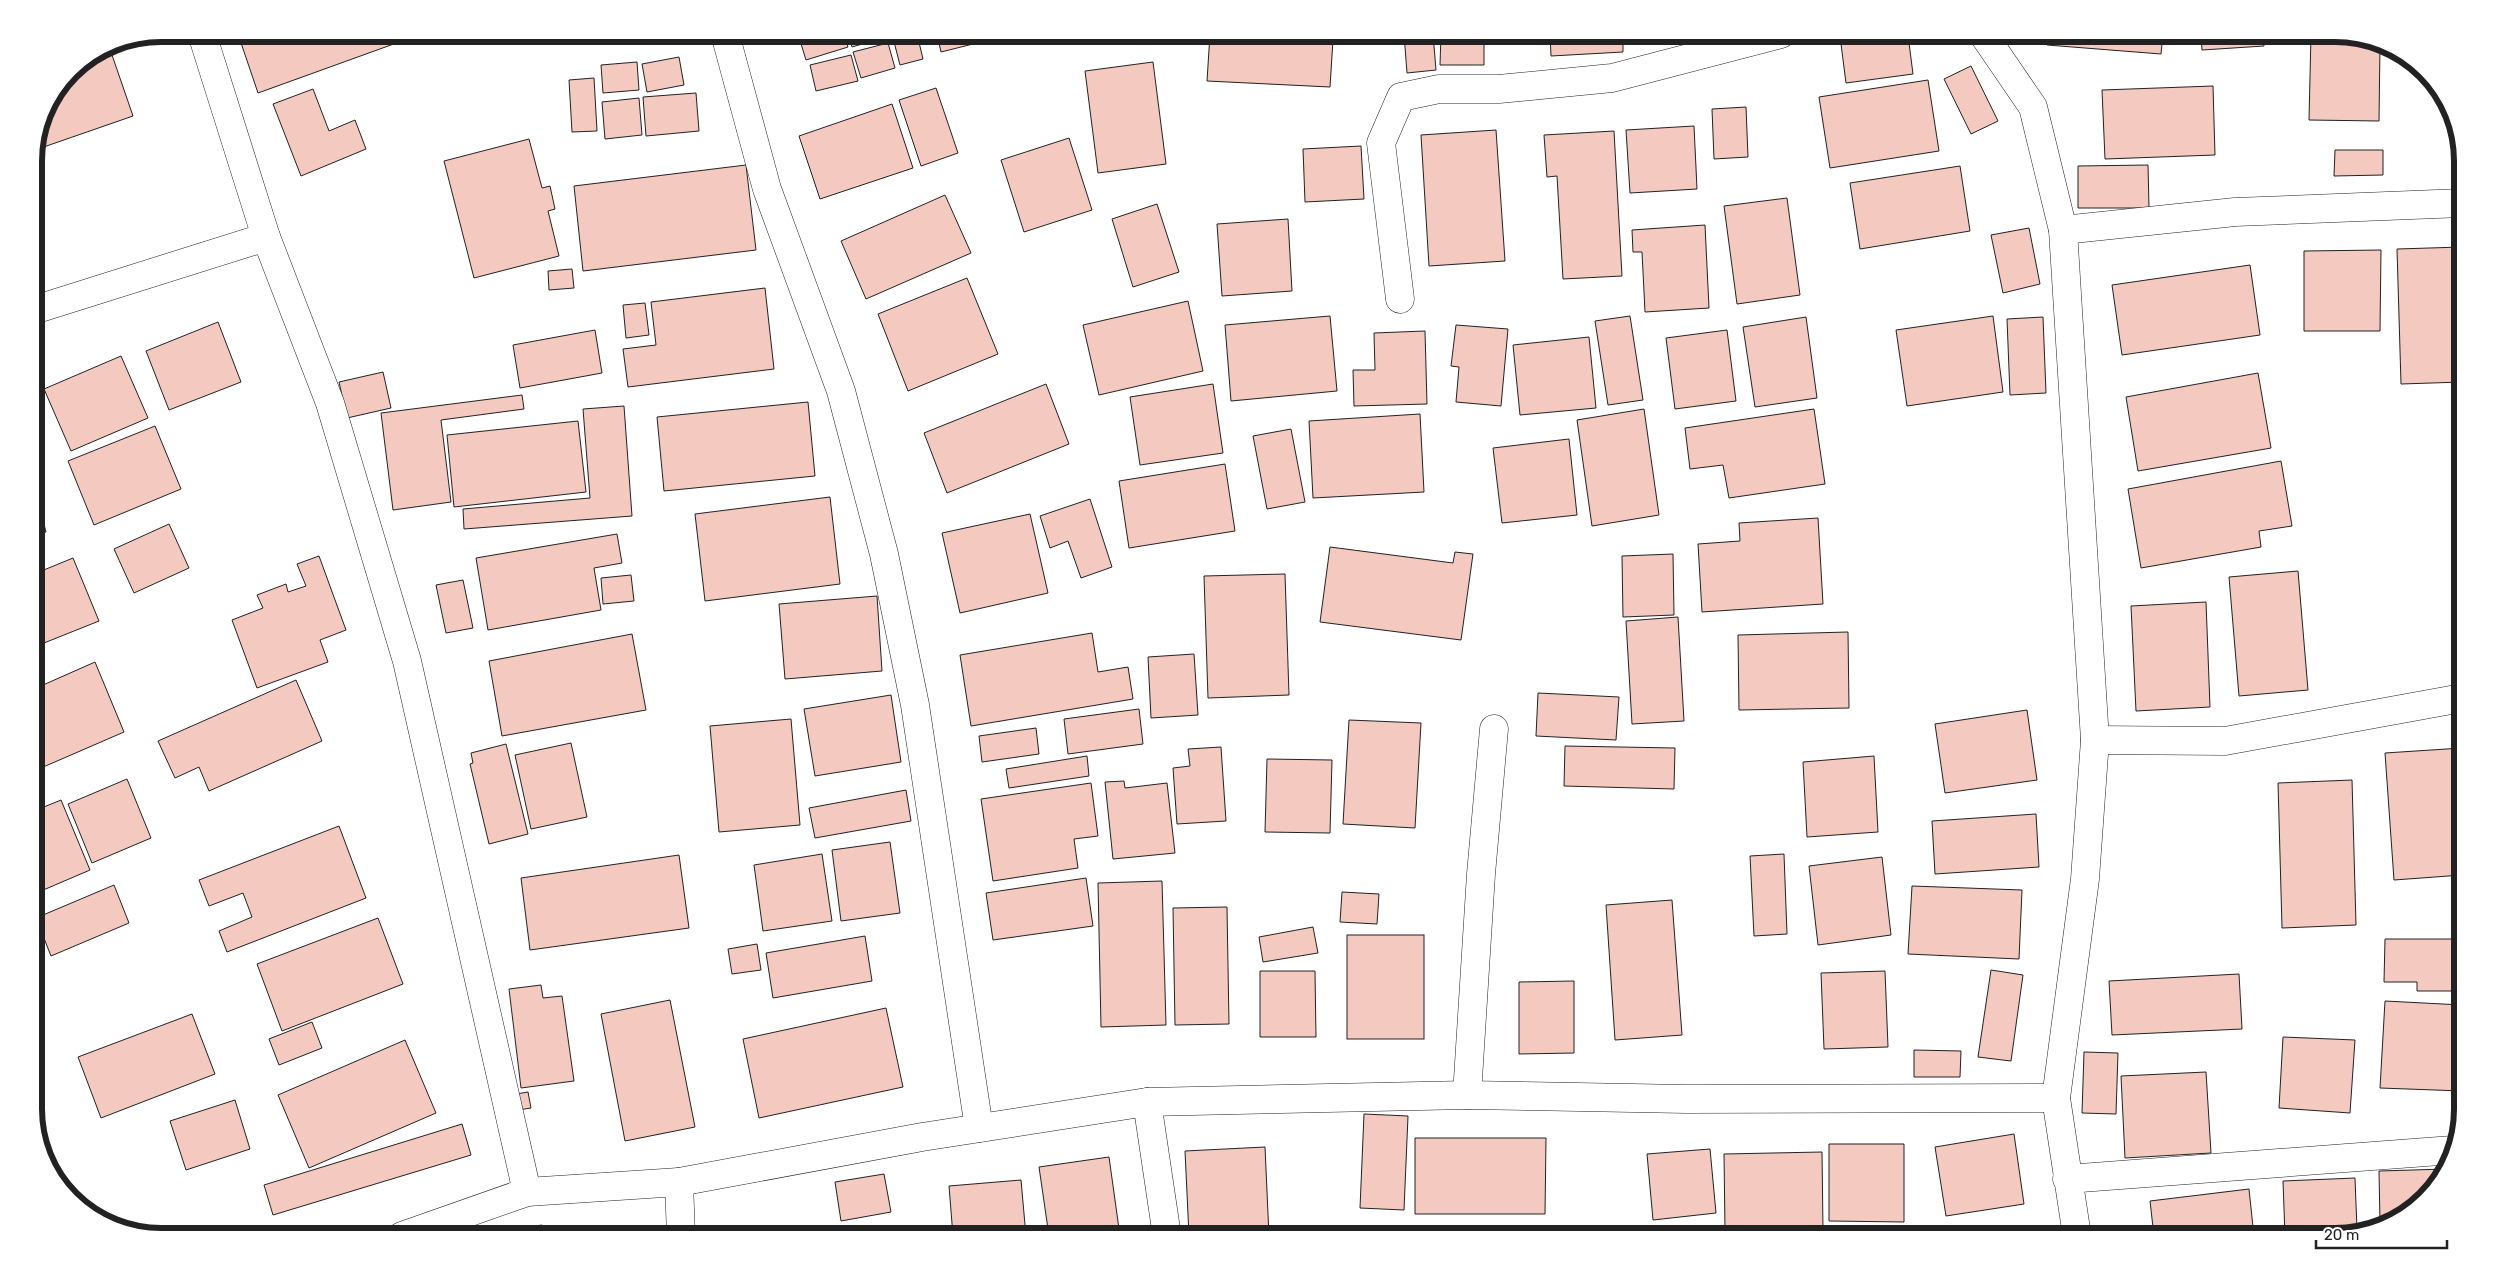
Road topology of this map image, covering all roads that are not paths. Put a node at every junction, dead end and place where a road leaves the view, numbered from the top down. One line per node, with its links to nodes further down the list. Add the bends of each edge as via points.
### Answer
1 (205, 42): 7 (street)
2 (727, 42): 16 (street, via 767,188 841,390 884,554 915,705)
3 (1750, 42): 8 (street, via 1612,78 1499,89 1439,89 1401,98 1381,142)
4 (1988, 42): 6 (street, via 2033,107)
5 (2453, 203): 6 (street, via 2235,212)
6 (2063, 230): 12 (street)
7 (266, 237): 9 (street); 20 (street, via 330,403 406,661)
8 (1400, 299)
9 (43, 307)
10 (2454, 700): 12 (street, via 2225,741)
11 (1494, 729): 13 (street, via 1480,874)
12 (2095, 740): 14 (street, via 2085,880)
13 (1467, 1095): 14 (street, via 1686,1099); 15 (street)
14 (2056, 1098): 18 (street)
15 (1147, 1102): 16 (street); 23 (street)
16 (979, 1128): 19 (street)
17 (2445, 1151): 18 (street)
18 (2067, 1179): 24 (street)
19 (679, 1182): 20 (street); 22 (street)
20 (527, 1192): 21 (street)
21 (425, 1228)
22 (682, 1228)
23 (1165, 1228)
24 (2076, 1228)

